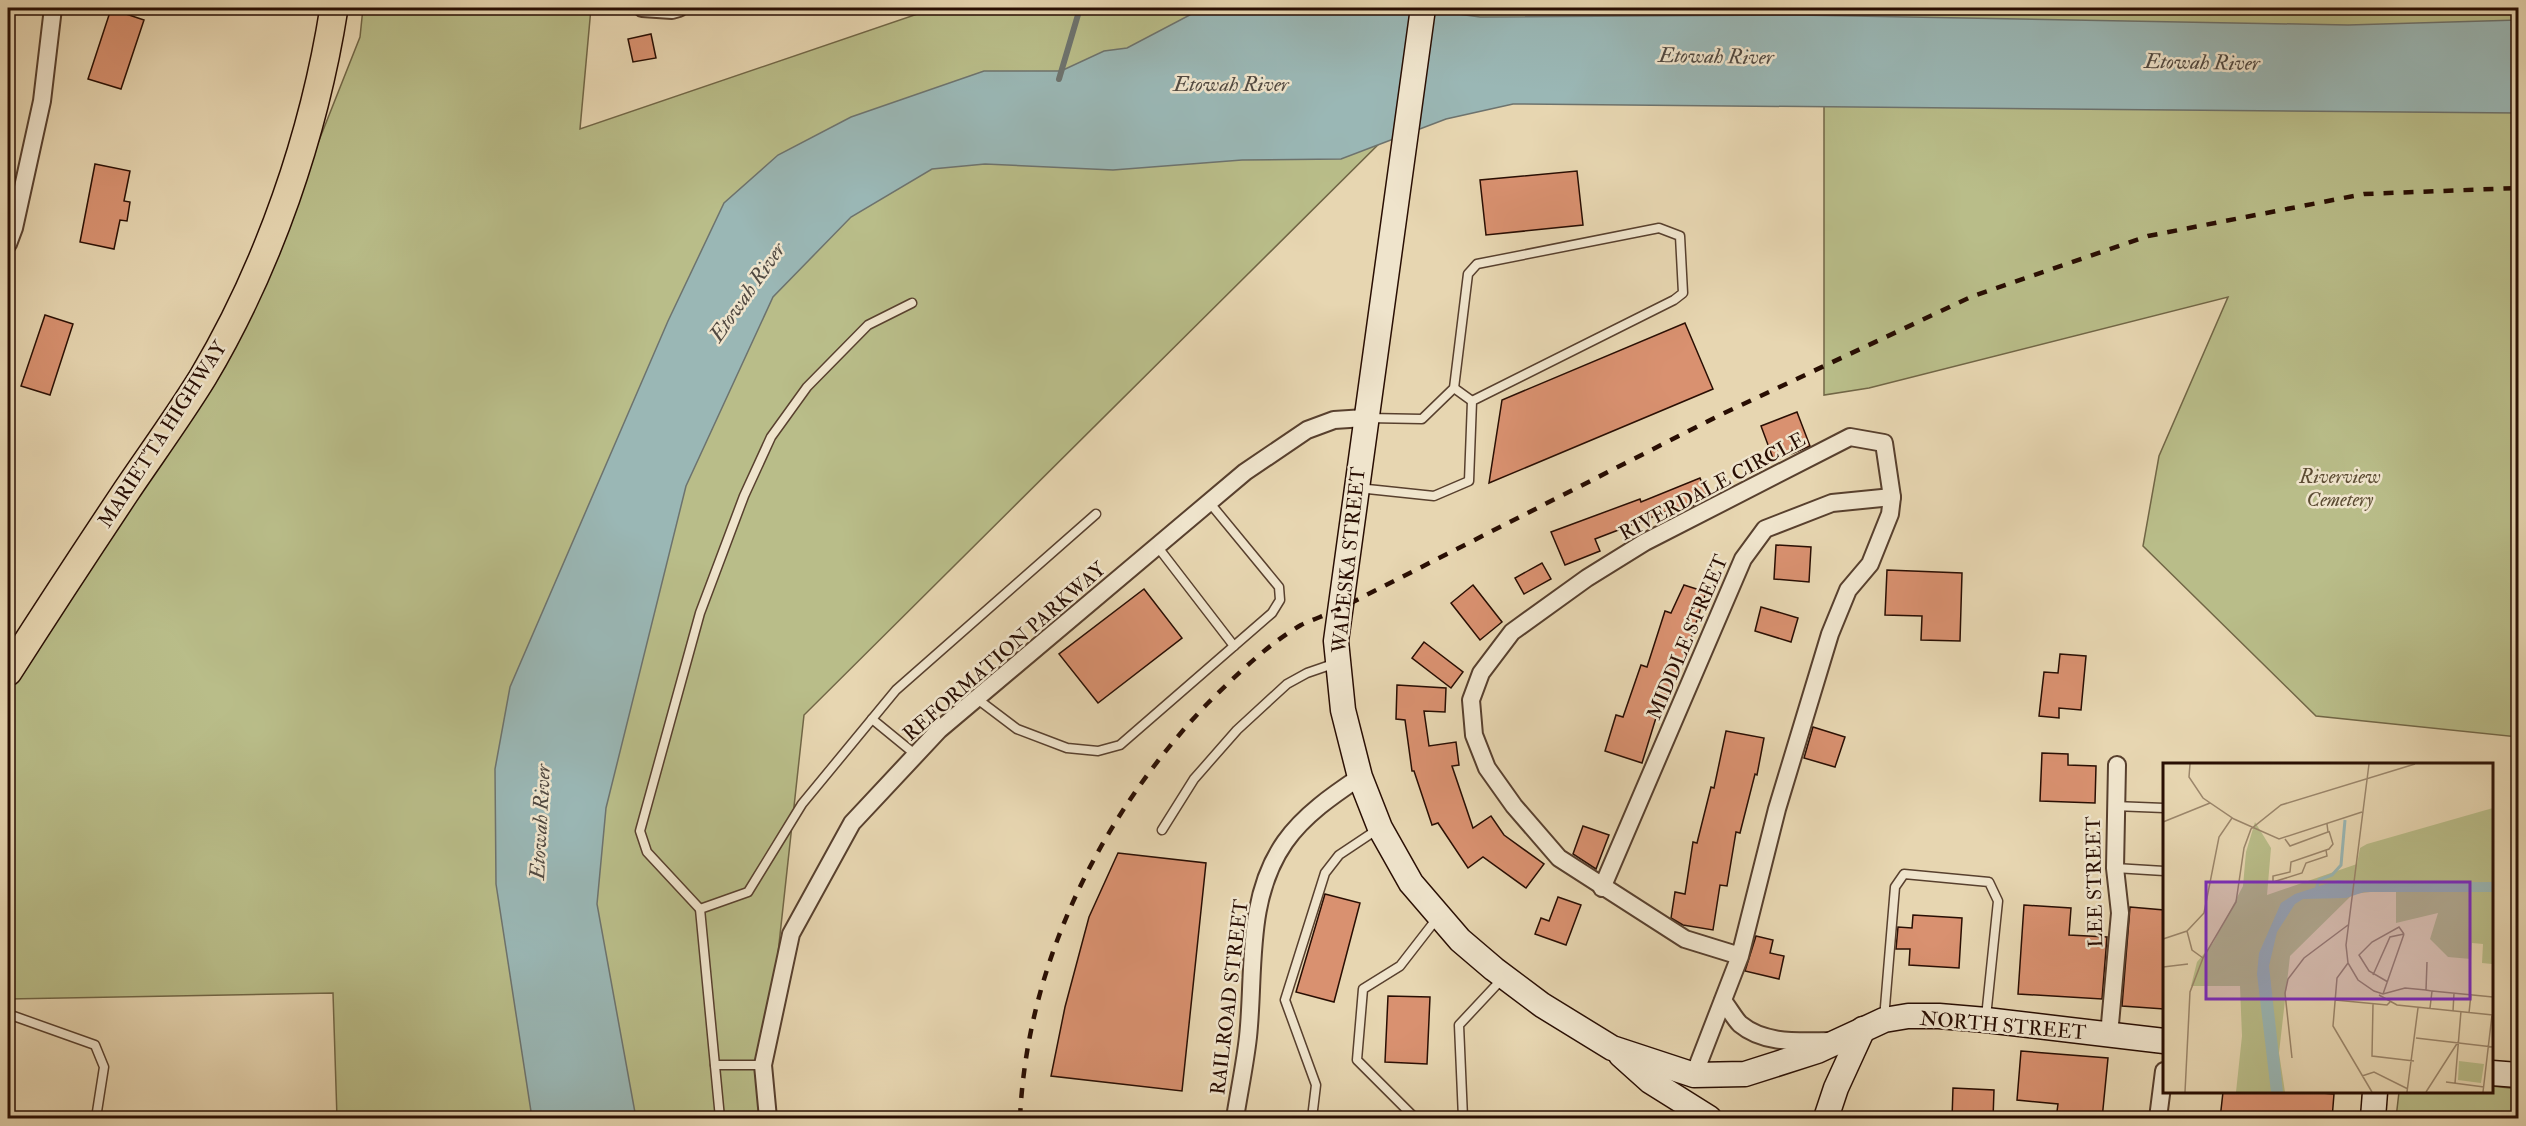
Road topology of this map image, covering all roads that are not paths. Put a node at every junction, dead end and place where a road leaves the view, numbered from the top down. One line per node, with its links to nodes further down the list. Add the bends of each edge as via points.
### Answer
1 (53, 8): 6 (street, via 42,101)
2 (334, 8): 18 (main road, MARIETTA HIGHWAY, via 316,97 286,194 242,302 202,377)
3 (642, 8): 4 (street)
4 (679, 8)
5 (1423, 8): 10 (main road, WALESKA STREET)
6 (8, 244)
7 (912, 303): 31 (lane, via 868,325 807,387 771,437 700,613 640,831 647,852)
8 (1454, 388): 9 (lane); 9 (lane, via 1468,274 1477,264 1659,228 1680,236 1683,293); 10 (lane, via 1422,419)
9 (1472, 401): 11 (lane, via 1469,481 1434,496)
10 (1365, 418): 11 (main road, WALESKA STREET); 13 (street, REFORMATION PARKWAY, via 1334,420 1306,430)
11 (1356, 488): 17 (main road, WALESKA STREET, via 1339,609)
12 (1892, 497): 30 (street, MIDDLE STREET, via 1832,503 1765,529 1743,559); 30 (street, RIVERDALE CIRCLE, via 1884,443 1850,437 1645,542 1587,578 1512,632 1481,673 1471,700 1474,735 1487,768 1559,858); 33 (street, RIVERDALE CIRCLE, via 1890,514 1870,564 1848,590 1830,634 1777,809)
13 (1209, 502): 15 (street, REFORMATION PARKWAY); 16 (lane, via 1279,587 1280,600 1272,613)
14 (1096, 514): 20 (lane, via 896,690)
15 (1156, 546): 16 (lane); 19 (street, REFORMATION PARKWAY)
16 (1234, 646): 19 (lane, via 1120,745 1098,751 1067,748 1017,729)
17 (1337, 663): 23 (main road, WALESKA STREET); 27 (lane, via 1287,684 1236,730 1194,779)
18 (8, 672)
19 (976, 698): 21 (street, REFORMATION PARKWAY)
20 (872, 719): 21 (lane); 31 (lane, via 802,804 748,892)
21 (916, 755): 44 (street, REFORMATION PARKWAY, via 852,823 791,934)
22 (2117, 765): 24 (street, LEE STREET)
23 (1360, 777): 26 (main road, WALESKA STREET); 54 (street, RAILROAD STREET, via 1299,825 1274,861 1265,885 1255,923 1248,1038)
24 (2114, 806): 25 (lane); 28 (street, LEE STREET)
25 (2163, 808)
26 (1380, 828): 32 (main road, WALESKA STREET, via 1411,883); 55 (lane, via 1339,855 1325,873 1285,1000 1316,1085)
27 (1162, 830)
28 (2115, 868): 29 (lane); 39 (street, LEE STREET, via 2120,913)
29 (2163, 871)
30 (1602, 888): 33 (street, RIVERDALE CIRCLE, via 1685,939)
31 (700, 909): 43 (lane)
32 (1438, 916): 34 (main road, WALESKA STREET); 56 (lane, via 1400,966 1363,989 1357,1060)
33 (1740, 956): 35 (street)
34 (1504, 976): 42 (main road, WALESKA STREET, via 1542,1005); 57 (lane, via 1460,1025)
35 (1723, 1001): 40 (street, via 1739,1023 1761,1036); 47 (street)
36 (8, 1014): 51 (lane, via 95,1045 104,1067)
37 (1986, 1020): 38 (main road, NORTH STREET, via 1908,1016); 38 (lane, via 1998,902 1989,882 1904,874 1895,887); 39 (main road, NORTH STREET)
38 (1874, 1024): 40 (main road, NORTH STREET); 59 (main road, via 1836,1088)
39 (2109, 1035): 41 (main road, NORTH STREET)
40 (1841, 1041): 46 (main road, NORTH STREET)
41 (2163, 1041)
42 (1612, 1048): 47 (main road, WALESKA STREET); 58 (main road, via 1650,1081)
43 (715, 1065): 44 (lane); 52 (lane)
44 (763, 1065): 53 (street, REFORMATION PARKWAY)
45 (2493, 1073): 48 (main road)
46 (1745, 1074): 47 (main road, WALESKA STREET)
47 (1694, 1076)
48 (2518, 1076)
49 (2163, 1079): 60 (street)
50 (2375, 1093): 61 (main road)
51 (96, 1119)
52 (720, 1119)
53 (768, 1119)
54 (1235, 1119)
55 (1312, 1119)
56 (1413, 1119)
57 (1463, 1119)
58 (1709, 1119)
59 (1826, 1119)
60 (2158, 1119)
61 (2373, 1119)

